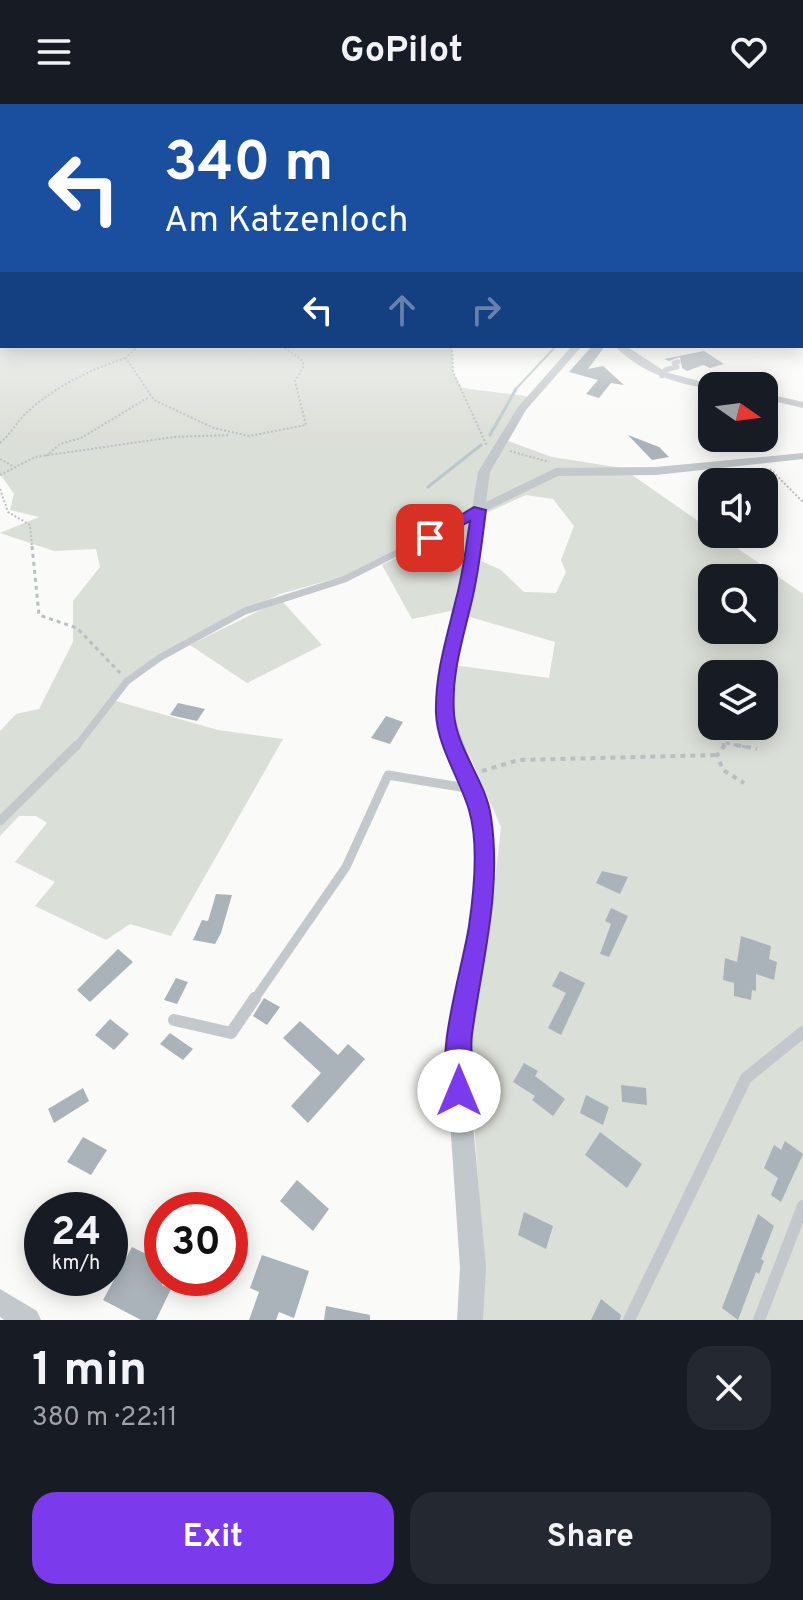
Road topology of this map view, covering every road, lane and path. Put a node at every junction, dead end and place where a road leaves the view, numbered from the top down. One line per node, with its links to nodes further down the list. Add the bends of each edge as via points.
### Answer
1 (136, 348): 6 (path)
2 (285, 348): 13 (path, via 304,366 295,381 306,425)
3 (452, 348): 15 (path, via 453,372)
4 (575, 348): 15 (street, via 522,409)
5 (623, 348): 8 (street)
6 (126, 358): 10 (path); 14 (path, via 53,392)
7 (678, 362): 8 (lane)
8 (662, 376): 9 (street)
9 (698, 383)
10 (149, 397): 13 (path, via 171,412); 17 (path)
11 (778, 399): 12 (street)
12 (803, 405)
13 (234, 435): 17 (path, via 174,437)
14 (0, 443)
15 (495, 452): 21 (path); 25 (street, via 481,486)
16 (803, 456): 19 (street)
17 (45, 457): 20 (path)
18 (0, 459): 20 (path)
19 (762, 461): 21 (street, via 656,471); 24 (path)
20 (15, 467): 22 (path)
21 (575, 470): 25 (street, via 534,481)
22 (0, 475)
23 (0, 489): 26 (path, via 8,512 30,525 39,615 77,628)
24 (803, 502)
25 (479, 510): 26 (lane, via 345,579 245,611); 31 (street, via 446,692 447,729)
26 (127, 681): 33 (lane, via 75,748)
27 (726, 740): 28 (path)
28 (726, 743): 29 (path); 30 (path)
29 (757, 749)
30 (717, 755): 31 (path, via 519,760); 32 (path, via 723,770)
31 (470, 783): 34 (lane, via 388,775 346,867 231,1033); 39 (street, via 481,813 484,859 480,924 459,1037 473,1268)
32 (744, 783)
33 (0, 821)
34 (174, 1020)
35 (803, 1032): 40 (lane, via 746,1078)
36 (803, 1206): 41 (lane)
37 (0, 1302): 38 (street)
38 (28, 1320)
39 (470, 1320)
40 (629, 1320)
41 (759, 1320)

